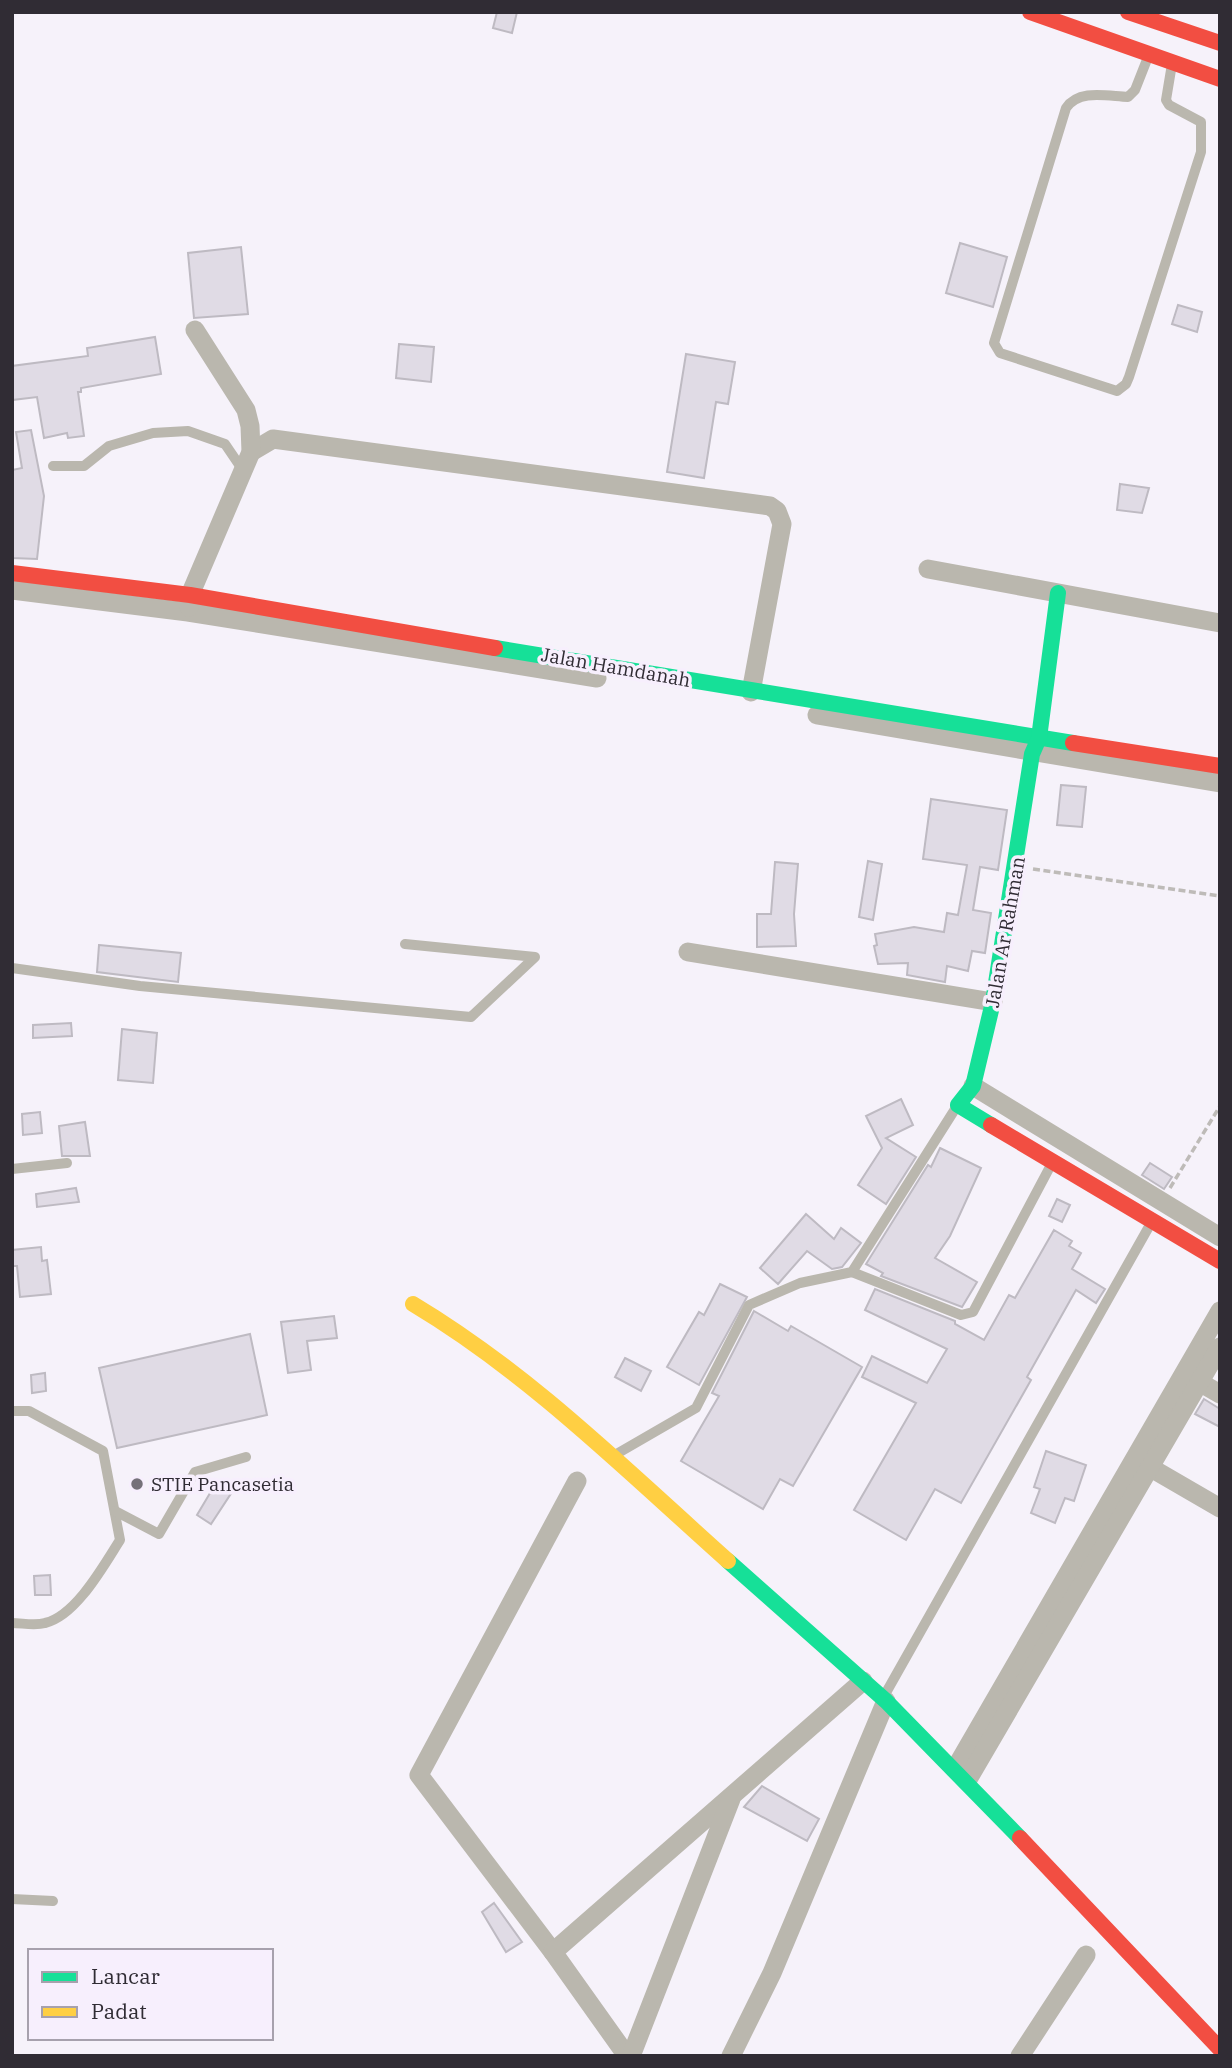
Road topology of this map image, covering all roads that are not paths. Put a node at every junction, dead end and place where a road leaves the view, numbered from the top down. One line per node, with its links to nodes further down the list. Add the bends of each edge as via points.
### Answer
1 (1128, 12): 3 (street)
2 (1040, 14): 4 (street)
3 (1220, 43)
4 (1149, 53): 5 (street); 5 (lane, via 1133,94 1073,98 1066,108 995,344 1000,353 1117,390 1126,384 1201,152 1201,122 1166,100)
5 (1172, 63): 6 (street)
6 (1220, 79)
7 (195, 330): 8 (street, via 246,410)
8 (247, 461): 9 (lane, via 225,444 188,431 153,433 109,446 84,466); 14 (street); 16 (street, via 273,439 770,506 782,524)
9 (53, 466)
10 (929, 569): 13 (street)
11 (12, 573): 14 (street, Jalan Hamdanah)
12 (12, 590): 14 (street, Jalan Hamdanah)
13 (1058, 593): 15 (street); 17 (street, Jalan Ar Rahman)
14 (189, 603): 16 (street, Jalan Hamdanah); 17 (street, Jalan Hamdanah, via 749,703)
15 (1220, 623)
16 (751, 692): 17 (street, Jalan Hamdanah)
17 (1036, 746): 18 (street, Jalan Hamdanah); 19 (street, Jalan Hamdanah); 23 (street, Jalan Ar Rahman)
18 (1220, 766)
19 (1220, 783)
20 (405, 944): 22 (lane, via 535,957 471,1017 140,986)
21 (688, 952): 23 (street)
22 (12, 968)
23 (993, 1002): 24 (street, Jalan Ar Rahman)
24 (973, 1086): 25 (street, Jalan Ar Rahman); 28 (street)
25 (958, 1105): 26 (street); 35 (lane)
26 (1052, 1162): 30 (street); 35 (lane, via 973,1312 961,1315)
27 (67, 1163): 29 (lane)
28 (1103, 1165): 30 (street); 31 (street)
29 (12, 1169)
30 (1094, 1188): 32 (street)
31 (1162, 1202): 32 (lane); 33 (street)
32 (1151, 1223): 34 (street); 50 (lane)
33 (1220, 1237)
34 (1220, 1261)
35 (852, 1272): 43 (lane, via 800,1283 749,1305 696,1408)
36 (413, 1304): 43 (street, via 468,1337)
37 (1220, 1311): 39 (street)
38 (1220, 1346): 39 (street)
39 (1191, 1377): 40 (street); 44 (street)
40 (1220, 1394)
41 (12, 1411): 47 (lane, via 29,1411 103,1451)
42 (246, 1457): 47 (lane, via 195,1472 159,1534)
43 (613, 1457): 49 (street)
44 (1142, 1462): 46 (street); 51 (street)
45 (578, 1481): 55 (street, via 419,1775)
46 (1220, 1508)
47 (115, 1511): 48 (lane, via 120,1540 93,1583 61,1616 44,1624)
48 (12, 1623)
49 (863, 1681): 50 (street); 52 (street)
50 (884, 1700): 51 (street); 59 (street, via 772,1973)
51 (961, 1775): 57 (street)
52 (733, 1794): 55 (street); 58 (street)
53 (12, 1899): 54 (lane)
54 (53, 1901)
55 (553, 1952): 58 (street)
56 (1086, 1955): 60 (street)
57 (1220, 2049)
58 (629, 2056)
59 (731, 2056)
60 (1020, 2056)

